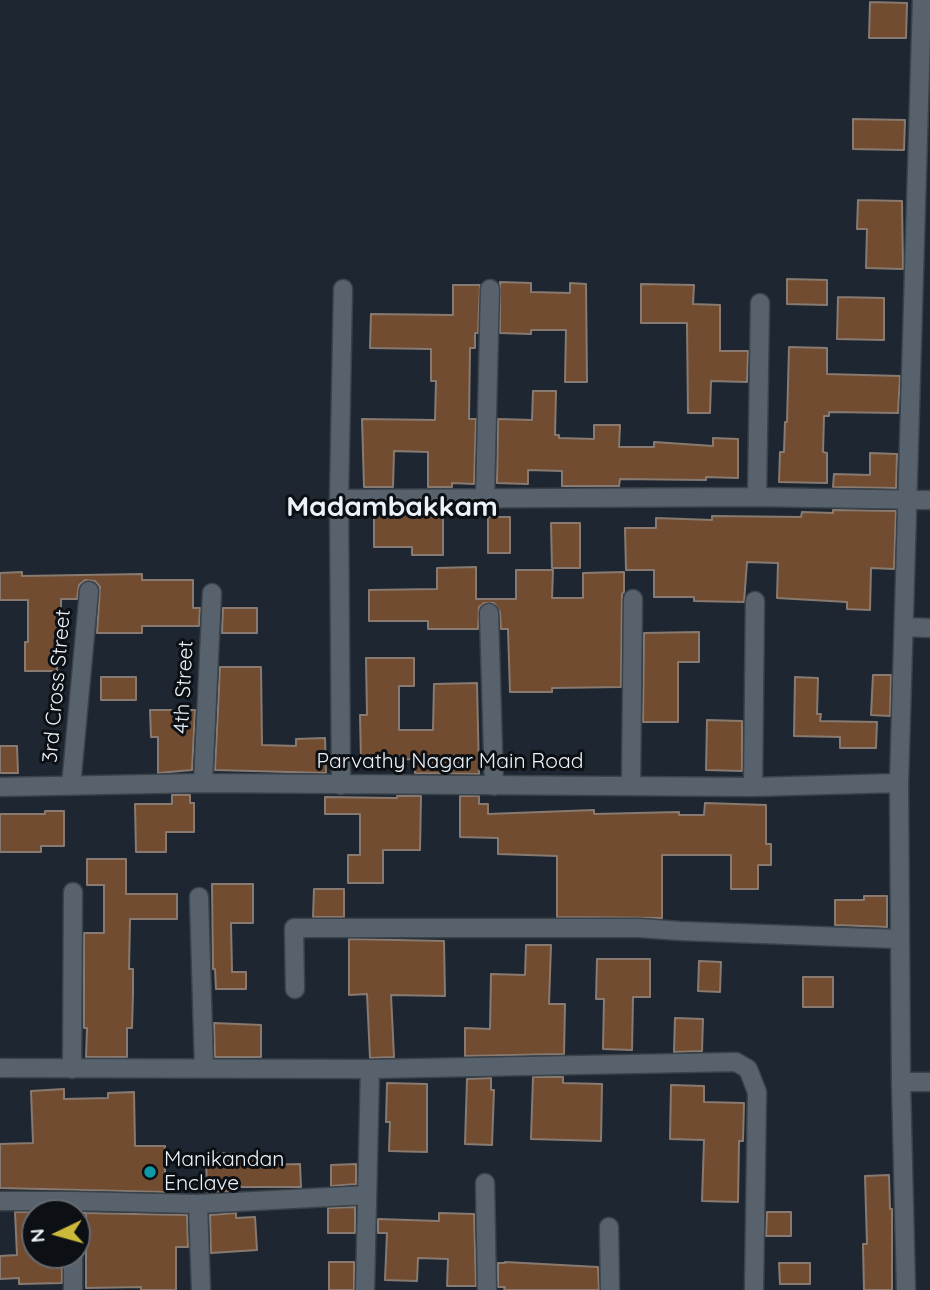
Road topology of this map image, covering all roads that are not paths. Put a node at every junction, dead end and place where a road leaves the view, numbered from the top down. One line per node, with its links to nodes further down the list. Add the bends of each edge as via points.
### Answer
1 (922, 0): 8 (street)
2 (343, 289): 7 (street)
3 (490, 289): 6 (street)
4 (760, 303): 5 (street)
5 (757, 497): 6 (street); 8 (street)
6 (485, 498): 7 (street)
7 (339, 499): 19 (street)
8 (907, 499): 9 (street); 15 (street)
9 (930, 500)
10 (89, 591): 20 (street, 3rd Cross Street)
11 (212, 593): 17 (street, 4th Street)
12 (633, 599): 22 (street)
13 (755, 601): 24 (street)
14 (489, 613): 21 (street)
15 (904, 627): 16 (street); 18 (street)
16 (930, 628)
17 (203, 783): 19 (street, Parvathy Nagar Main Road); 20 (street, Parvathy Nagar Main Road)
18 (899, 783): 24 (street, Parvathy Nagar Main Road); 27 (street)
19 (341, 785): 21 (street, Parvathy Nagar Main Road)
20 (71, 786): 23 (street, Parvathy Nagar Main Road)
21 (494, 786): 22 (street, Parvathy Nagar Main Road)
22 (631, 786): 24 (street, Parvathy Nagar Main Road)
23 (0, 787)
24 (753, 787)
25 (73, 891): 31 (street)
26 (199, 897): 29 (street)
27 (899, 939): 28 (street, via 640,928 294,928); 33 (street)
28 (295, 989)
29 (204, 1067): 31 (street); 32 (street)
30 (0, 1068): 31 (street)
31 (72, 1069)
32 (370, 1069): 36 (street); 48 (street, via 736,1062 748,1069 757,1092)
33 (901, 1082): 34 (street); 49 (street)
34 (930, 1082)
35 (485, 1183): 46 (street)
36 (367, 1195): 39 (street); 45 (street)
37 (0, 1201): 38 (street)
38 (21, 1203)
39 (198, 1204): 40 (street); 44 (street)
40 (91, 1207)
41 (609, 1227): 47 (street)
42 (73, 1269): 43 (street)
43 (73, 1290)
44 (201, 1290)
45 (365, 1290)
46 (487, 1290)
47 (610, 1290)
48 (754, 1290)
49 (906, 1290)

